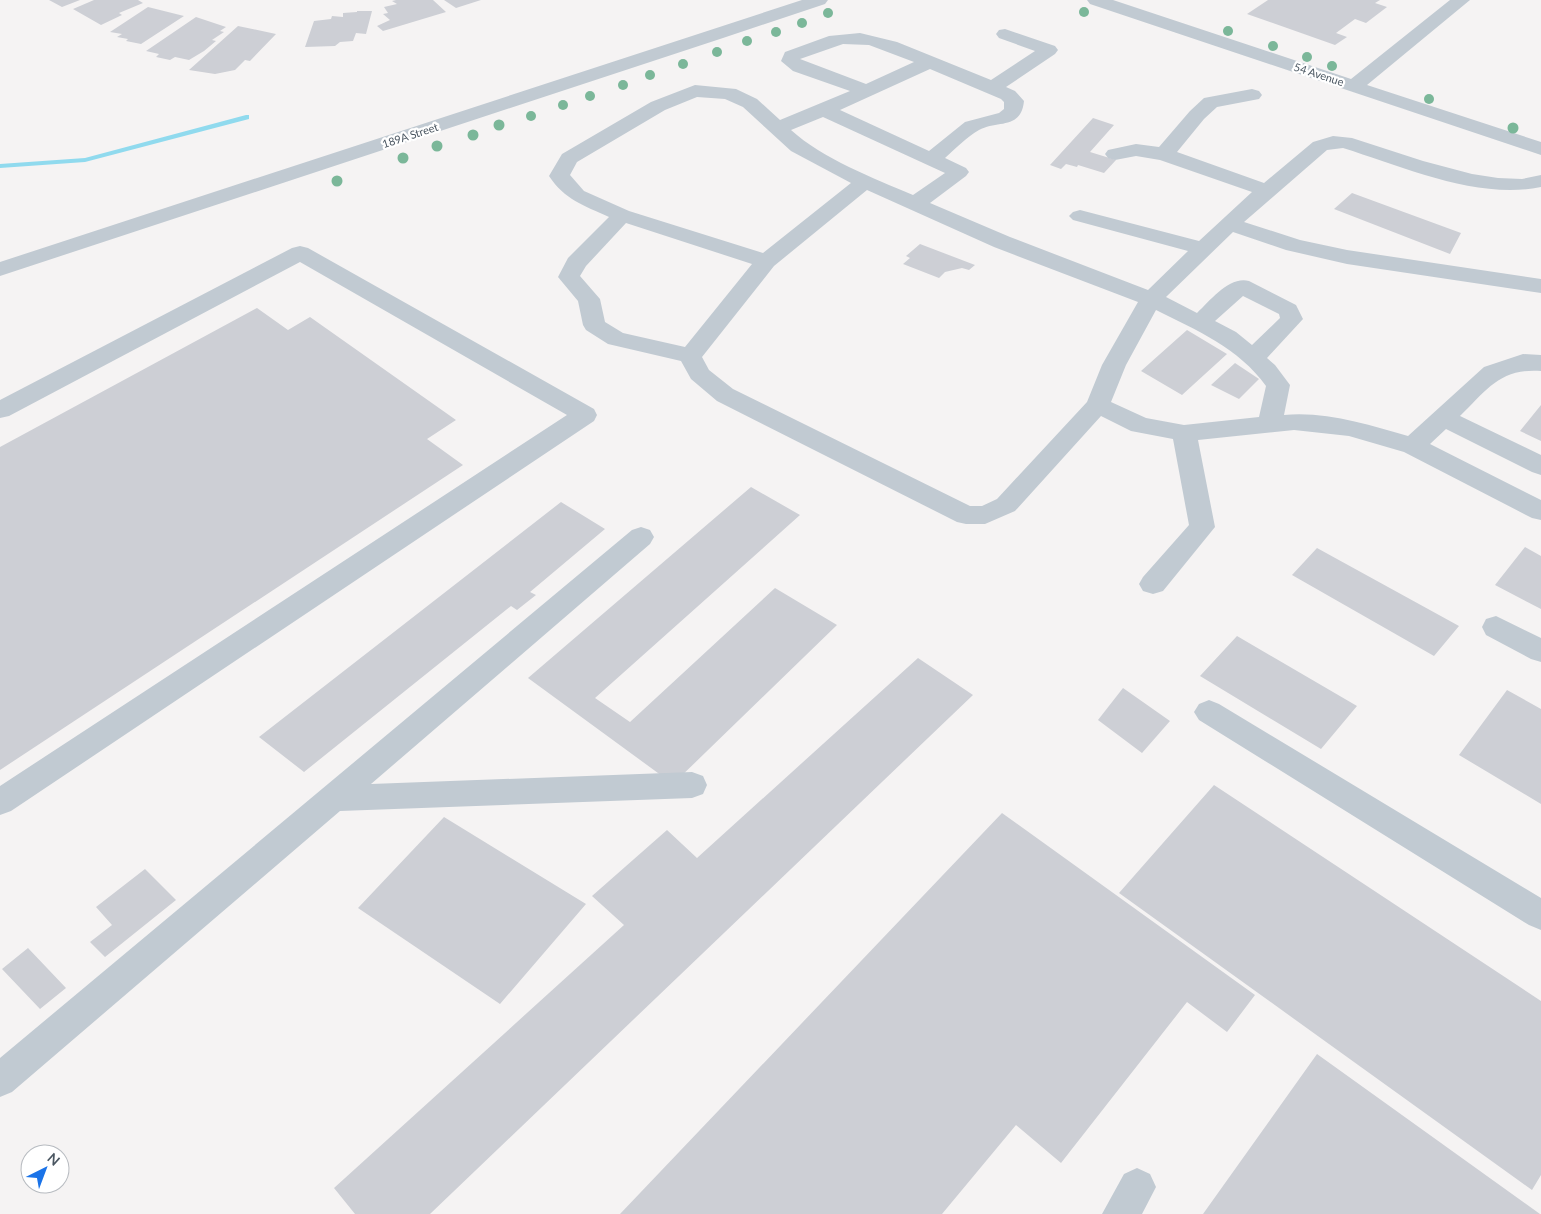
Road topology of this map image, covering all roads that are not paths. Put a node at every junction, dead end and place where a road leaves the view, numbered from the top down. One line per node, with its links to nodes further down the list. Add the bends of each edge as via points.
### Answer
1 (819, 0): 25 (street, 189A Street)
2 (1096, 0): 6 (street, 54 Avenue)
3 (1461, 0): 6 (street)
4 (1005, 34): 7 (street, via 1049,50)
5 (929, 62): 7 (street); 8 (street); 8 (street, via 853,37 831,41 792,56 790,61 800,67)
6 (1354, 86): 12 (street, 54 Avenue)
7 (994, 87): 15 (street, via 1014,101 1013,111 1006,117 972,126)
8 (867, 91): 10 (street)
9 (1252, 94): 14 (street, via 1211,102)
10 (824, 110): 11 (street); 15 (street)
11 (777, 128): 17 (street, via 798,147); 20 (street, via 750,103 736,96 695,91 658,106 569,158 559,176 577,195)
12 (1541, 149)
13 (1115, 154): 14 (street, via 1136,150)
14 (1164, 154): 18 (street)
15 (931, 160): 19 (street, via 959,172)
16 (1541, 181): 18 (street, via 1501,186 1468,180 1345,142 1333,142 1320,146)
17 (865, 182): 19 (street); 24 (street)
18 (1268, 191): 22 (street)
19 (915, 204): 27 (street, via 1002,242)
20 (622, 215): 24 (street); 29 (street, via 576,263 569,277 589,299 594,325 616,339)
21 (1080, 216): 23 (street)
22 (1230, 224): 23 (street); 26 (street, via 1294,245 1347,257)
23 (1204, 249): 27 (street)
24 (766, 261): 29 (street)
25 (0, 269)
26 (1541, 286)
27 (1152, 299): 28 (street); 32 (street, via 1114,365)
28 (1199, 323): 30 (street, via 1228,337); 30 (street, via 1241,286 1288,310 1292,319)
29 (690, 356): 32 (street, via 699,374 725,395 966,514 986,515 1006,505)
30 (1253, 358): 35 (street, via 1278,386)
31 (1541, 363): 34 (street, via 1523,362 1492,372)
32 (1098, 405): 36 (street, via 1140,425)
33 (0, 410): 47 (street, via 300,253 585,415)
34 (1444, 418): 37 (street); 38 (street)
35 (1270, 425): 36 (street); 37 (street, via 1294,422 1349,428)
36 (1184, 433): 41 (street, via 1202,527)
37 (1413, 446): 39 (street)
38 (1541, 466)
39 (1541, 511)
40 (642, 537): 46 (street)
41 (1153, 584)
42 (1496, 627): 43 (street)
43 (1541, 651)
44 (1209, 712): 48 (street)
45 (692, 785): 46 (street)
46 (333, 798): 49 (street)
47 (0, 802)
48 (1541, 915)
49 (0, 1080)

